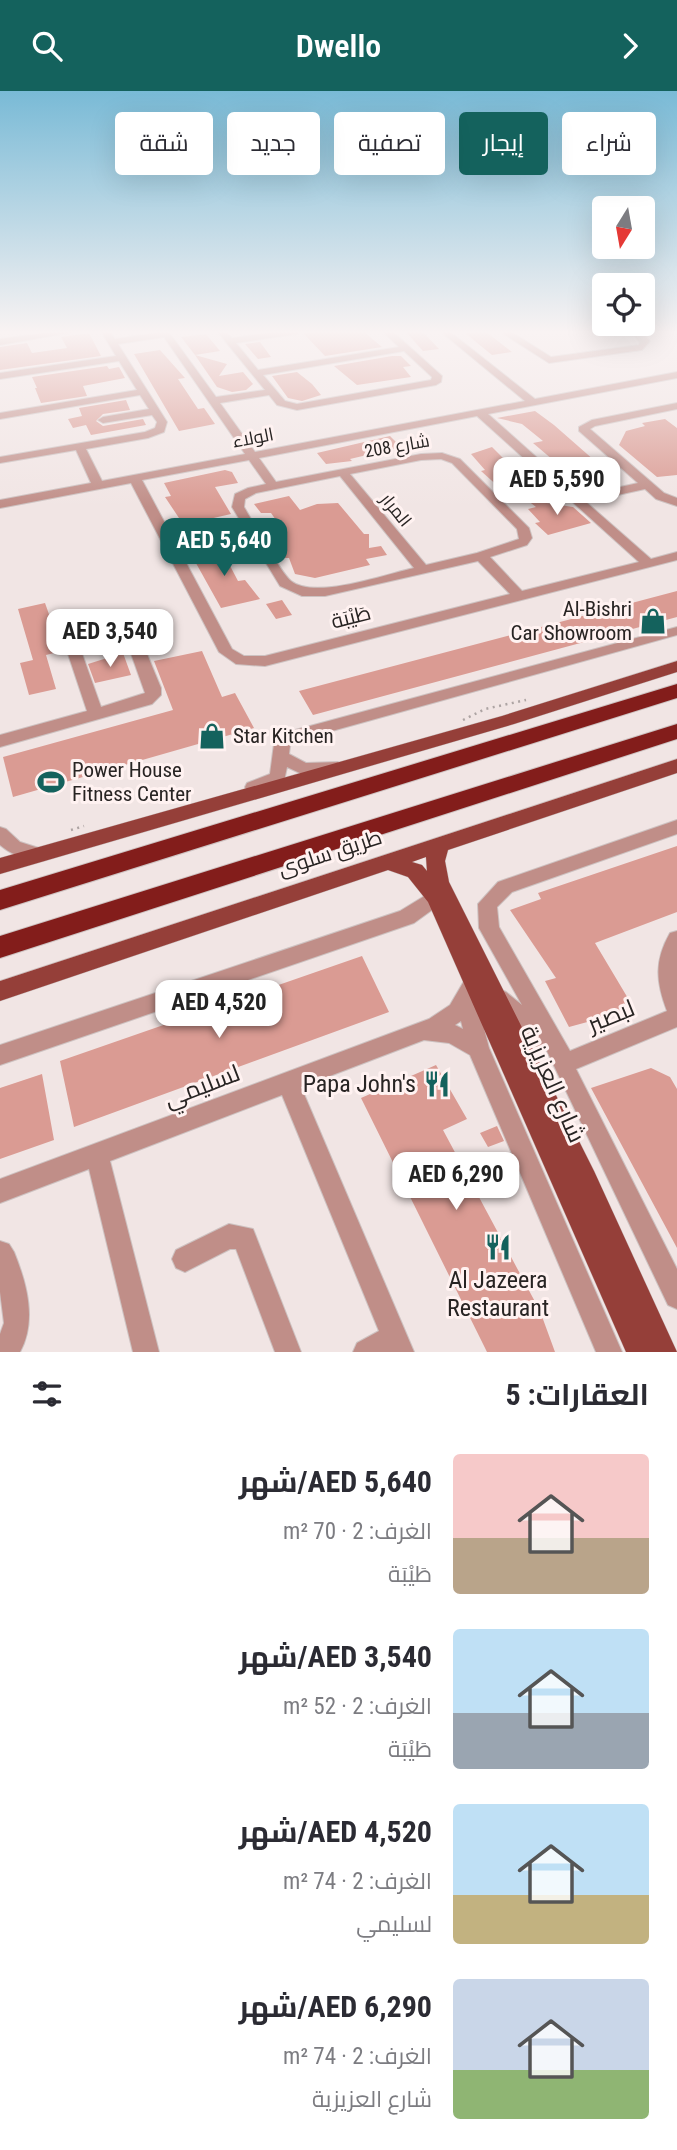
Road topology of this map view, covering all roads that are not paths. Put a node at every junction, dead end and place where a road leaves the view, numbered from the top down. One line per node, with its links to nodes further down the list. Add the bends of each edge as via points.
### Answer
1 (205, 390): 7 (street)
2 (395, 390): 6 (street, via 304,407 285,405)
3 (518, 390): 8 (street)
4 (600, 390): 8 (street, الولاء)
5 (143, 392): 11 (street); 13 (street)
6 (271, 392): 7 (street)
7 (213, 401): 17 (street)
8 (533, 402): 12 (street, الولاء)
9 (677, 406): 10 (street)
10 (661, 409): 15 (street); 21 (street, via 583,426 585,433)
11 (155, 411): 14 (street); 16 (street, via 162,422 160,430)
12 (480, 413): 17 (street, الولاء); 24 (street)
13 (0, 415)
14 (103, 420)
15 (677, 421)
16 (80, 447): 18 (street); 22 (street)
17 (250, 456): 20 (street, الولاء); 23 (street)
18 (0, 460)
19 (344, 473): 23 (street, شارع 208); 27 (street, شارع 208, via 432,456 456,461 526,533 517,546); 30 (street, المرار)
20 (135, 479): 22 (street, الولاء); 31 (street, طَيْبَة, via 226,652 241,661 265,661)
21 (646, 485): 24 (street); 25 (street)
22 (97, 486): 26 (street, الولاء)
23 (273, 486): 30 (street, شارع 208, via 244,494 238,507 293,589 325,592)
24 (578, 500): 29 (street)
25 (677, 502)
26 (0, 505)
27 (481, 556): 30 (street, شارع 208); 31 (street)
28 (677, 556): 29 (street, طَيْبَة)
29 (649, 563): 31 (street, طَيْبَة)
30 (422, 569)
31 (519, 596)
32 (677, 631): 38 (street, via 290,737 282,744)
33 (677, 666): 39 (main road)
34 (677, 691): 49 (highway)
35 (96, 714): 35 (street, via 153,695 124,615 77,622 67,631); 37 (street)
36 (677, 731): 52 (highway, طريق سلوى)
37 (0, 741)
38 (282, 757): 39 (street, via 304,769); 41 (street, via 278,777 244,790)
39 (359, 764): 41 (main road)
40 (677, 766): 44 (main road, طريق سلوى)
41 (230, 801): 45 (main road)
42 (677, 827): 64 (street, via 505,887 487,904 489,928)
43 (0, 834): 45 (street, via 14,847)
44 (440, 844): 46 (main road, طريق سلوى); 58 (main road, شارع العزيزية, via 435,862 439,882)
45 (39, 855): 47 (main road)
46 (388, 862): 48 (main road, شارع العزيزية, via 415,871); 56 (main road, طريق سلوى)
47 (0, 866)
48 (436, 897): 50 (street); 51 (main road, شارع العزيزية)
49 (0, 900)
50 (407, 917): 51 (street); 63 (street)
51 (446, 920): 57 (main road, شارع العزيزية)
52 (79, 923): 54 (highway, طريق سلوى); 55 (highway)
53 (677, 939): 59 (street, via 666,961 668,987)
54 (0, 947)
55 (0, 954)
56 (0, 991)
57 (470, 991): 61 (street, لسليمي, via 449,1019); 62 (street, شارع العزيزية); 77 (main road, شارع العزيزية)
58 (498, 997): 64 (street, شارع العزيزية); 78 (main road, شارع العزيزية)
59 (677, 1010)
60 (677, 1017): 64 (street, لبصير)
61 (423, 1031): 62 (street, via 452,1034); 65 (street, لسليمي)
62 (478, 1048): 76 (street, شارع العزيزية)
63 (0, 1055)
64 (565, 1063): 70 (street, شارع العزيزية)
65 (288, 1082): 66 (street, لسليمي); 71 (street)
66 (97, 1154): 67 (street, لسليمي); 73 (street)
67 (0, 1191)
68 (0, 1253): 72 (street, via 18,1328 12,1342)
69 (185, 1259): 74 (street, via 229,1235 244,1238)
70 (677, 1296)
71 (398, 1344): 75 (street)
72 (0, 1351)
73 (146, 1352)
74 (288, 1352)
75 (366, 1352)
76 (608, 1352)
77 (641, 1352)
78 (662, 1352)

